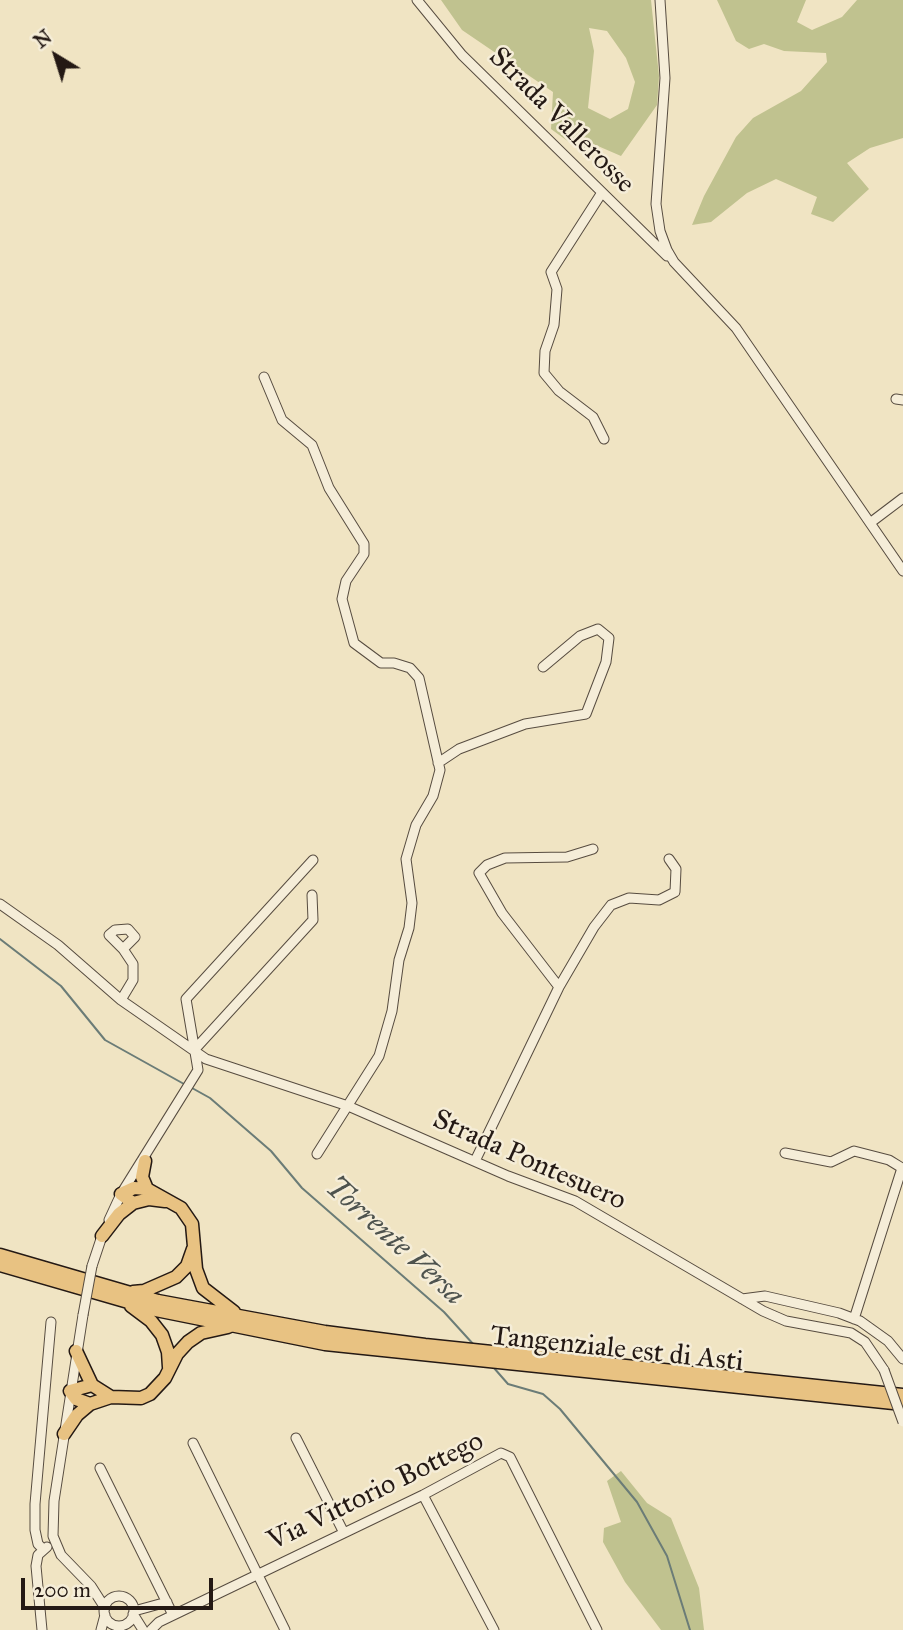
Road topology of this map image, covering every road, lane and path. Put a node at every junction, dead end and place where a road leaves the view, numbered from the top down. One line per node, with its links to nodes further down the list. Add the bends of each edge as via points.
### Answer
1 (417, 0): 3 (street, Strada Vallerosse, via 462,55)
2 (660, 0): 4 (street, via 665,78 656,204 664,243)
3 (601, 194): 4 (street, Strada Vallerosse); 6 (street, via 551,272 557,289 544,373 593,417)
4 (678, 267): 8 (street, via 736,328)
5 (264, 377): 11 (street, via 282,420 312,445 330,488 364,544 364,554 346,581 342,599 354,643 381,663 410,668 419,678)
6 (604, 439)
7 (903, 498): 8 (street)
8 (870, 523): 9 (street)
9 (903, 571)
10 (543, 667): 11 (street, via 580,636 598,629 610,638 586,714 525,724 459,749)
11 (438, 763): 21 (street, via 433,796 416,825 406,859 412,903 392,1010 379,1056)
12 (593, 849): 18 (street, via 567,857 505,858 480,873 502,913)
13 (668, 859): 18 (street, via 676,869 675,892 659,900 629,898 611,905)
14 (313, 860): 20 (street, via 186,999)
15 (312, 895): 20 (street, via 313,920)
16 (0, 904): 19 (street, Strada Pontesuero, via 58,945)
17 (123, 949): 19 (street, via 134,964 134,980)
18 (559, 987): 25 (street)
19 (121, 1000): 20 (street, Strada Pontesuero)
20 (197, 1051): 21 (street, Strada Pontesuero); 24 (street, via 198,1070)
21 (348, 1106): 22 (street); 25 (street, Strada Pontesuero)
22 (317, 1153)
23 (785, 1153): 38 (street, via 831,1162 854,1151 902,1168)
24 (145, 1161): 26 (highway, via 142,1177); 27 (street)
25 (475, 1161): 37 (street, Strada Pontesuero, via 599,1213)
26 (147, 1189): 27 (highway); 28 (highway)
27 (121, 1194): 29 (highway); 30 (street)
28 (169, 1201): 29 (highway); 31 (highway, via 190,1221)
29 (133, 1203): 30 (highway)
30 (102, 1236): 41 (street, bridge)
31 (195, 1245): 36 (highway, via 187,1266 176,1277); 39 (highway, via 203,1288)
32 (0, 1255): 36 (highway, Tangenziale est di Asti)
33 (0, 1265): 35 (highway, Tangenziale est di Asti)
34 (0, 1271): 35 (highway)
35 (42, 1278): 36 (highway, Tangenziale est di Asti)
36 (124, 1296): 39 (highway, Tangenziale est di Asti); 44 (highway, via 162,1335)
37 (740, 1299): 38 (street, via 765,1296); 51 (street, Strada Pontesuero, bridge, via 786,1321 850,1333 865,1342 884,1370)
38 (854, 1319): 43 (street, via 888,1341)
39 (238, 1321): 42 (highway, Tangenziale est di Asti); 42 (highway, Tangenziale est di Asti, via 325,1344); 44 (highway, via 201,1333 188,1342)
40 (51, 1322): 59 (street, via 35,1504 35,1530)
41 (76, 1351): 45 (highway); 46 (street)
42 (510, 1359): 47 (highway, Tangenziale est di Asti); 50 (highway, Tangenziale est di Asti)
43 (903, 1359)
44 (169, 1368): 48 (highway, via 160,1385 145,1397)
45 (92, 1385): 46 (highway); 48 (highway)
46 (70, 1391): 49 (highway); 52 (street)
47 (903, 1395)
48 (111, 1396): 49 (highway)
49 (90, 1404): 52 (highway)
50 (903, 1404)
51 (903, 1422)
52 (64, 1434): 58 (street, via 54,1501)
53 (296, 1438): 57 (street)
54 (193, 1443): 60 (street)
55 (100, 1468): 64 (street)
56 (423, 1495): 57 (street, Via Vittorio Bottego); 75 (street); 76 (street, Via Vittorio Bottego, via 501,1453 510,1457)
57 (344, 1533): 60 (street, Via Vittorio Bottego)
58 (55, 1545): 59 (street); 61 (street)
59 (43, 1549): 70 (street, via 36,1566)
60 (258, 1574): 68 (street, Via Vittorio Bottego); 74 (street)
61 (91, 1587): 62 (street); 66 (street)
62 (115, 1597): 63 (street); 66 (street)
63 (128, 1600): 65 (street); 67 (street)
64 (167, 1602): 65 (street); 68 (street)
65 (155, 1605): 67 (street)
66 (105, 1612): 69 (street); 71 (street)
67 (134, 1613): 69 (street); 72 (street)
68 (173, 1615): 73 (street, Via Vittorio Bottego)
69 (119, 1628)
70 (42, 1630)
71 (101, 1630)
72 (143, 1630)
73 (151, 1630)
74 (285, 1630)
75 (494, 1630)
76 (597, 1630)

